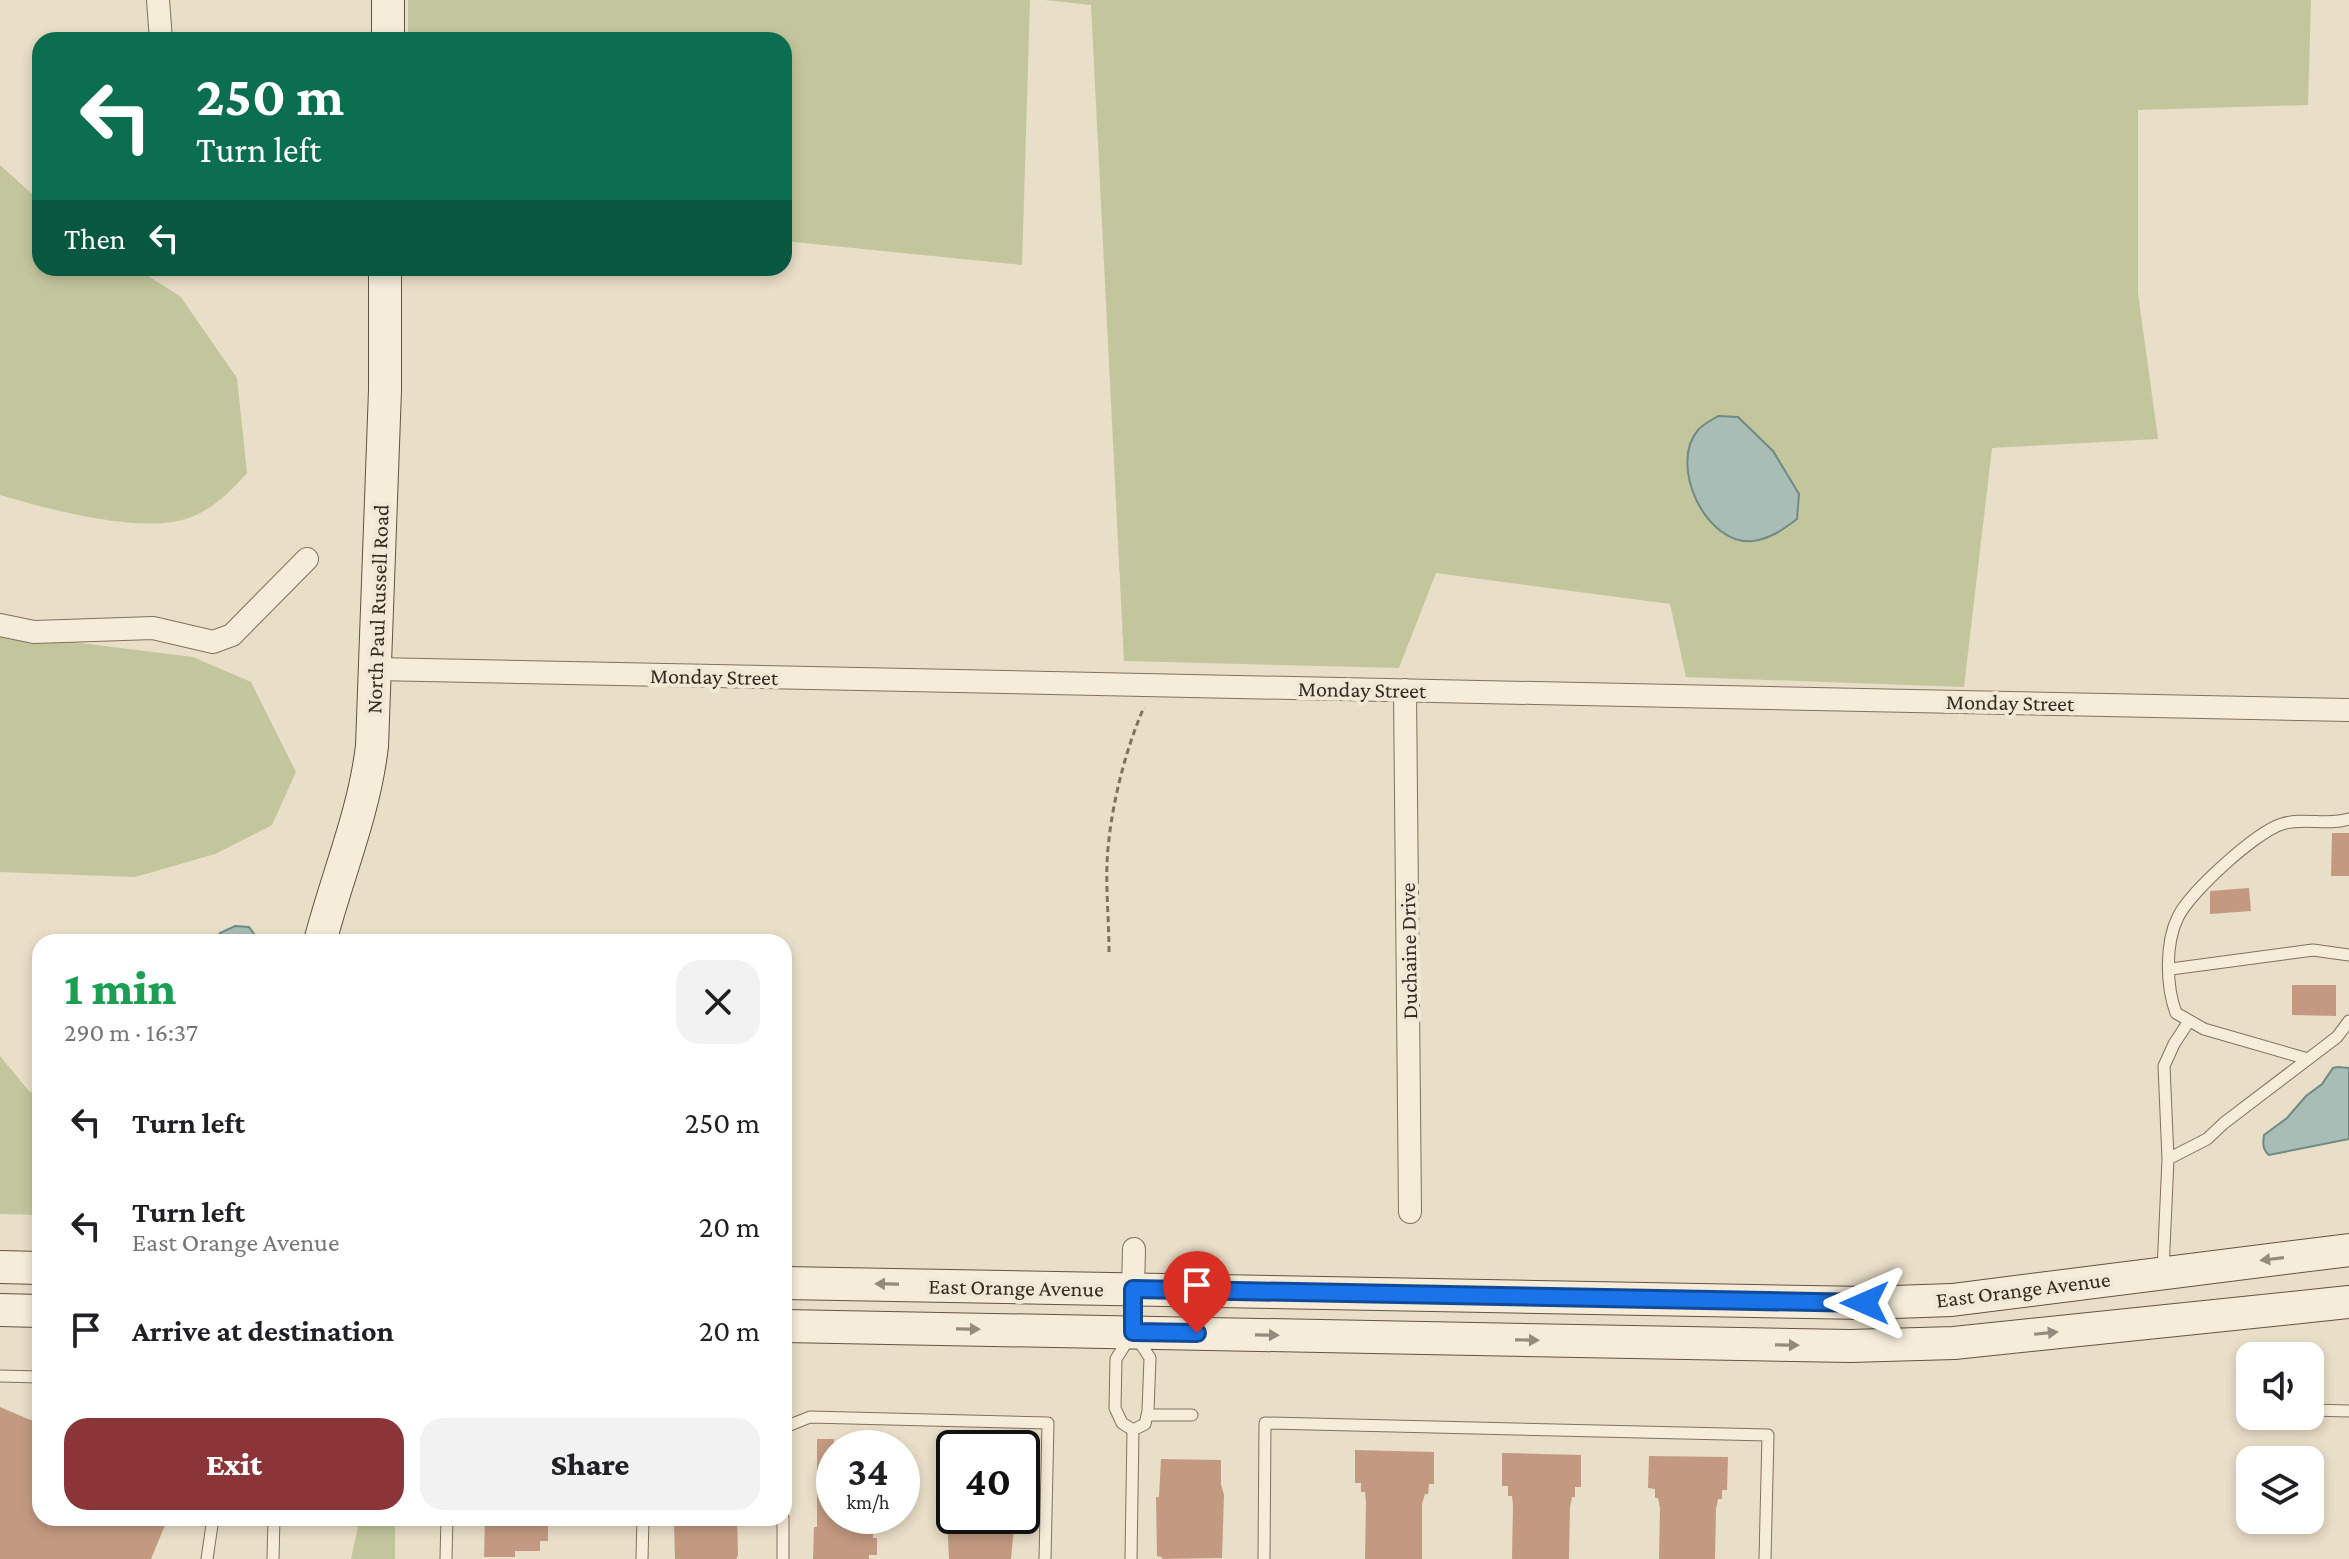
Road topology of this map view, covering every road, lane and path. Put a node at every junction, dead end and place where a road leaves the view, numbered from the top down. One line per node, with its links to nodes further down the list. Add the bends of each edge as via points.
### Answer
1 (158, 0): 3 (street)
2 (388, 0): 4 (street)
3 (160, 32)
4 (388, 32)
5 (385, 276): 8 (street, North Paul Russell Road)
6 (307, 559): 7 (street, via 232,635 213,642 153,628 34,632)
7 (0, 625)
8 (375, 669): 9 (street, Monday Street); 13 (street, North Paul Russell Road, via 368,780)
9 (1153, 685): 10 (street, Monday Street); 14 (path, via 1132,734 1109,841)
10 (1405, 690): 11 (street, Monday Street); 21 (street, Duchaine Drive)
11 (2349, 710)
12 (2349, 819): 16 (lane, via 2285,822 2243,847 2179,915 2171,937)
13 (322, 934)
14 (1109, 952)
15 (2349, 955): 16 (lane, via 2313,950)
16 (2171, 969): 17 (lane, via 2170,997 2176,1013)
17 (2189, 1021): 19 (lane); 20 (lane, via 2164,1066)
18 (2349, 1021): 19 (lane)
19 (2308, 1059): 20 (lane, via 2207,1139)
20 (2168, 1159): 26 (lane)
21 (1410, 1212)
22 (1134, 1249): 28 (street)
23 (2349, 1250): 26 (street, East Orange Avenue, one-way to 26)
24 (0, 1267): 25 (street)
25 (32, 1268)
26 (2163, 1272): 28 (street, East Orange Avenue, via 1952,1300 1865,1303)
27 (792, 1283): 28 (street, East Orange Avenue, one-way to 27)
28 (1133, 1289): 33 (street)
29 (2349, 1302): 33 (street, East Orange Avenue, one-way to 29, via 1850,1346 1954,1343)
30 (0, 1310): 31 (street)
31 (32, 1311)
32 (792, 1326): 33 (street, East Orange Avenue, one-way to 33)
33 (1133, 1332): 38 (lane, via 1150,1358); 41 (lane, via 1116,1359 1115,1408 1122,1423)
34 (0, 1376): 35 (lane)
35 (32, 1377)
36 (2324, 1410): 37 (lane)
37 (2349, 1411)
38 (1147, 1415): 39 (lane); 41 (lane, via 1145,1424)
39 (1192, 1415)
40 (792, 1424): 52 (lane, via 810,1417 1048,1423)
41 (1133, 1430): 53 (lane)
42 (212, 1526): 47 (lane)
43 (274, 1526): 48 (lane)
44 (447, 1526): 49 (lane)
45 (643, 1526): 50 (lane)
46 (783, 1526): 51 (lane)
47 (207, 1559)
48 (273, 1559)
49 (446, 1559)
50 (642, 1559)
51 (783, 1559)
52 (1045, 1559)
53 (1131, 1559)
54 (1264, 1559): 55 (lane, via 1265,1423 1768,1435)
55 (1765, 1559)

